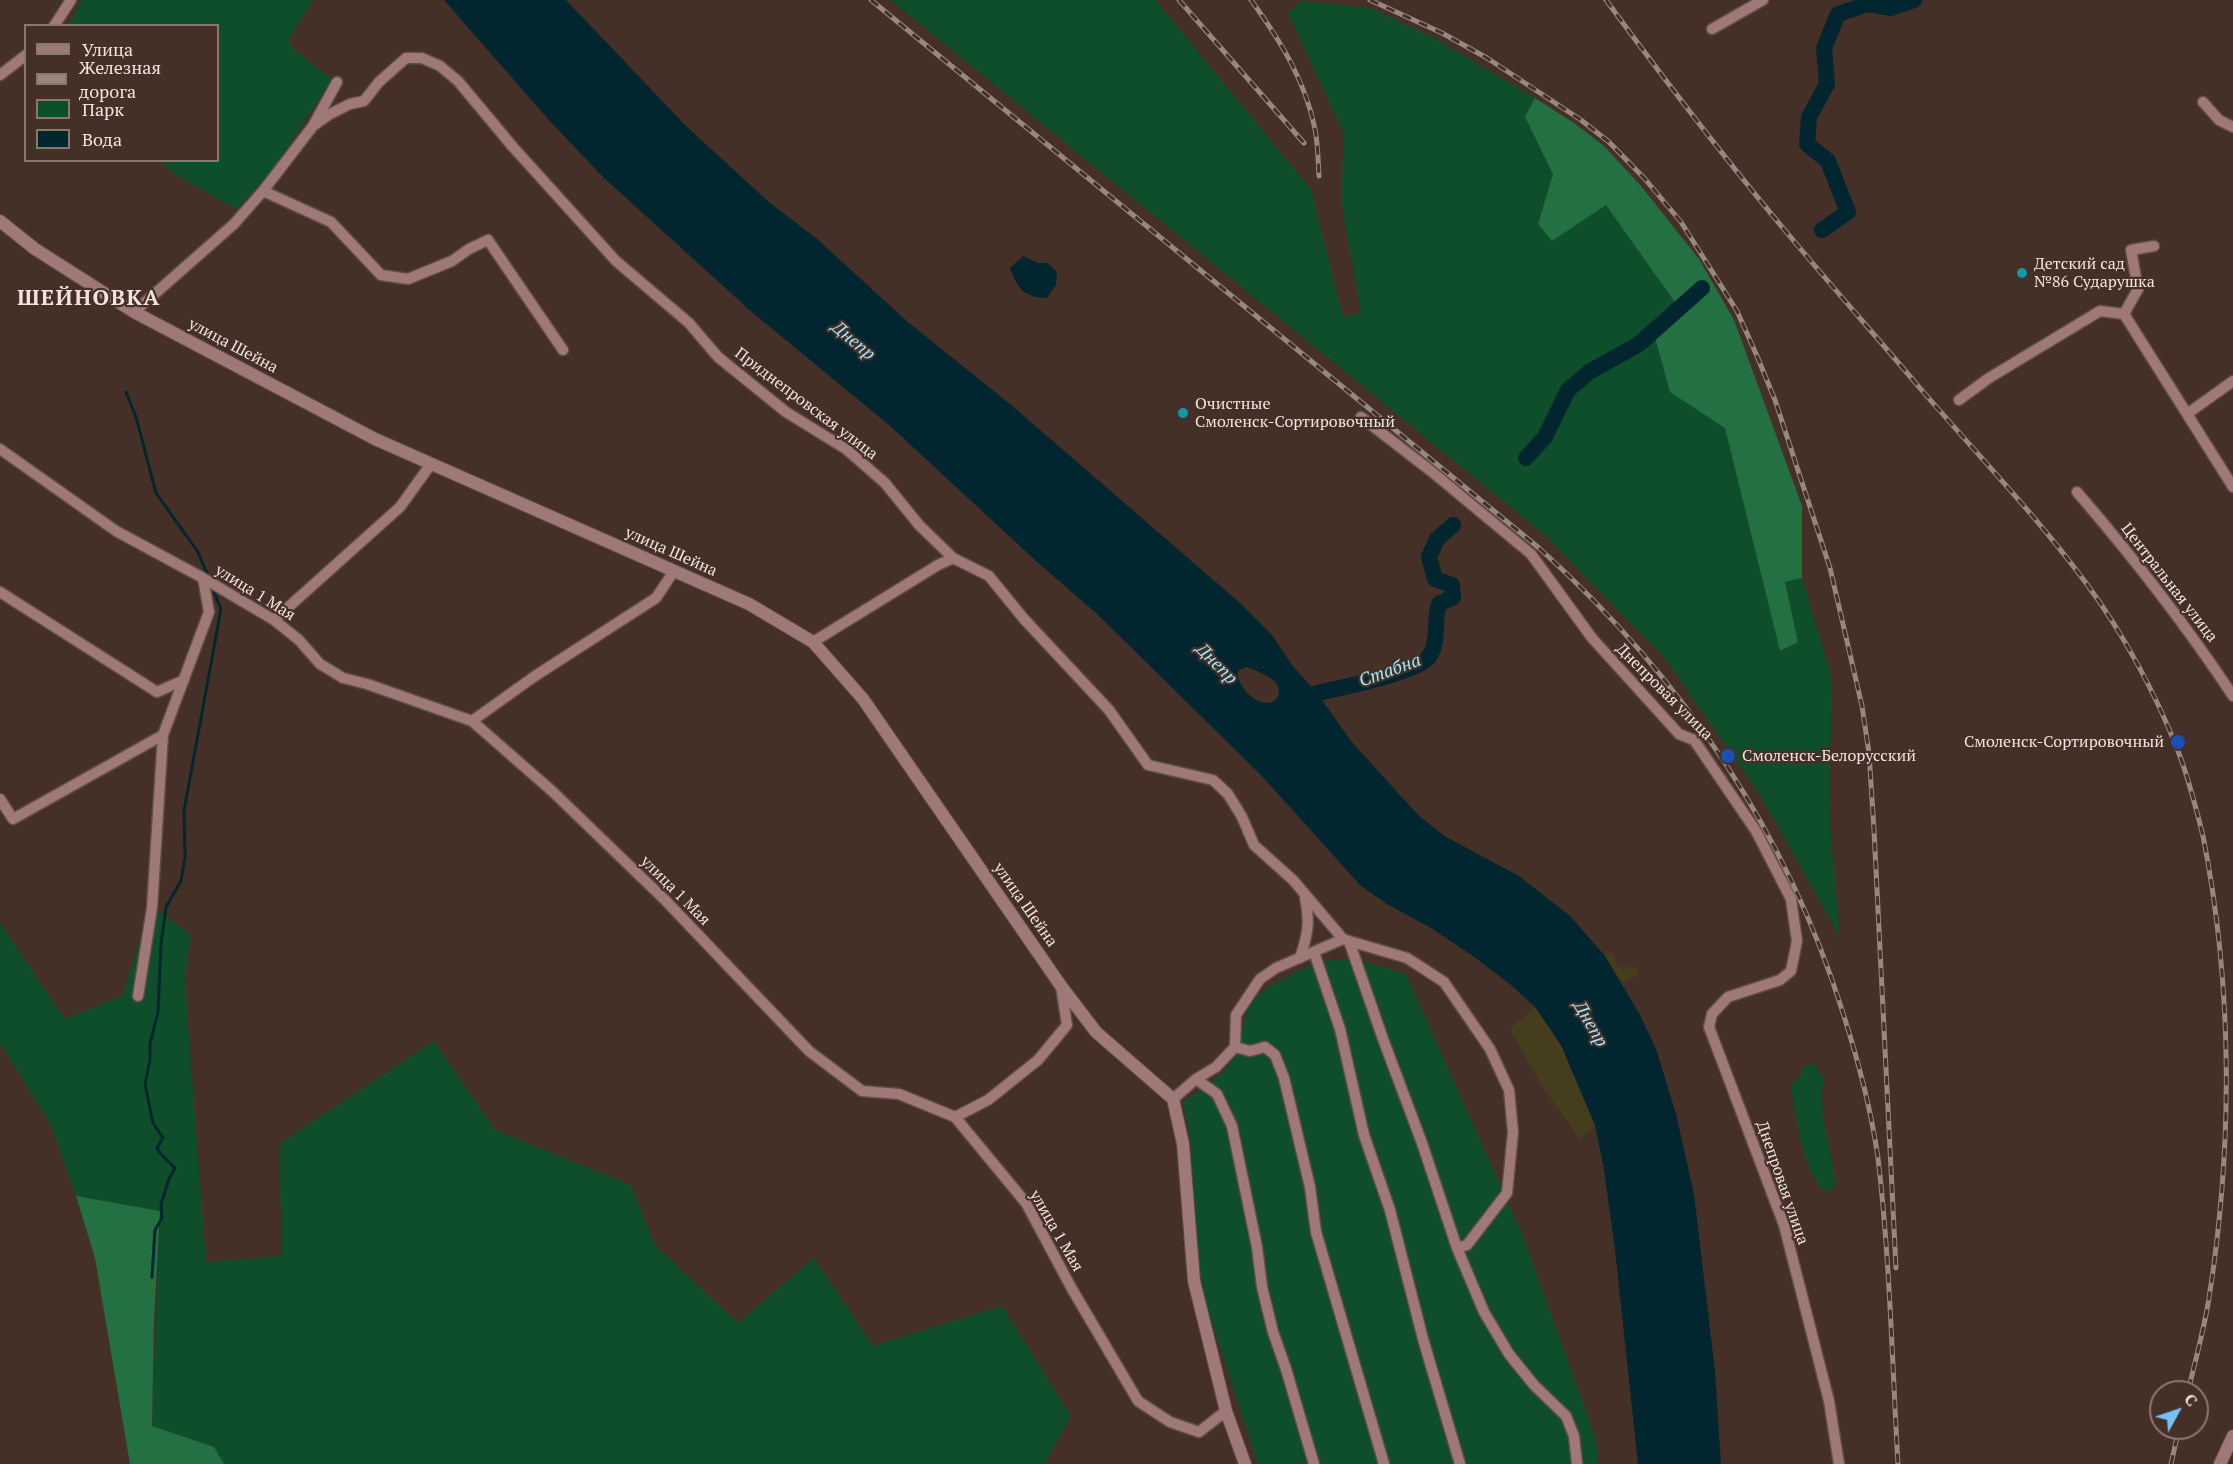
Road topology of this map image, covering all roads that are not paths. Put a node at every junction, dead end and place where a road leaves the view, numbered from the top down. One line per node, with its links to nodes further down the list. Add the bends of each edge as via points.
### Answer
1 (72, 0): 3 (street)
2 (1763, 0): 4 (street)
3 (55, 24)
4 (1712, 29)
5 (24, 57): 6 (street)
6 (0, 75)
7 (337, 82): 9 (street)
8 (2203, 102): 10 (street, via 2219,120)
9 (314, 126): 11 (street); 25 (street, Приднепровская улица, via 330,114 364,101 406,58 422,58 440,66 458,81 616,261 689,323 718,357 786,412 846,449 885,483 919,525)
10 (2233, 127)
11 (263, 192): 14 (street, via 234,224); 16 (street, via 332,222 381,275 408,279 452,261 488,240)
12 (0, 221): 14 (street, улица Шейна, via 35,249)
13 (2154, 246): 15 (street, via 2131,250 2138,289)
14 (134, 312): 22 (street, улица Шейна, via 375,439)
15 (2124, 314): 18 (street, via 2100,311); 19 (street)
16 (563, 350)
17 (2233, 381): 19 (street)
18 (1959, 400)
19 (2187, 414): 23 (street)
20 (1361, 417): 54 (street, Днепровая улица, via 1531,554 1606,655 1679,734 1694,740 1756,831 1791,899 1797,941 1791,971 1780,980 1728,997 1712,1014 1708,1027 1784,1225 1829,1401)
21 (0, 449): 27 (street, улица 1 Мая, via 116,531)
22 (431, 464): 26 (street, улица Шейна); 29 (street, via 400,507)
23 (2233, 487)
24 (2077, 492): 32 (street, Центральная улица, via 2122,544)
25 (953, 558): 30 (street); 36 (street, Приднепровская улица, via 989,576 1109,710 1148,765 1213,780 1228,794 1254,845)
26 (674, 571): 30 (street, улица Шейна, via 749,604); 33 (street, via 656,598)
27 (203, 578): 29 (street, улица 1 Мая); 31 (street, via 209,612)
28 (0, 592): 31 (street, via 157,692)
29 (274, 620): 33 (street, улица 1 Мая, via 320,664 343,678)
30 (813, 642): 40 (street, улица Шейна, via 863,699)
31 (184, 680): 34 (street)
32 (2233, 696)
33 (472, 720): 45 (street, улица 1 Мая, via 665,900 809,1052 862,1091 899,1094)
34 (163, 735): 35 (street, via 13,819); 41 (street, via 152,908)
35 (0, 799)
36 (1304, 894): 37 (street, Приднепровская улица); 39 (street, via 1310,918)
37 (1346, 940): 38 (street); 46 (street, via 1422,1143); 46 (street, via 1407,958 1444,982 1490,1048 1509,1090 1513,1132 1507,1193 1467,1245)
38 (1314, 951): 39 (street); 52 (street, via 1340,1029 1364,1135 1390,1210)
39 (1300, 958): 42 (street, via 1260,979 1236,1015)
40 (1061, 986): 44 (street, улица Шейна, via 1096,1032); 45 (street, via 1067,1025 1038,1060 988,1100)
41 (138, 996)
42 (1235, 1047): 43 (street, via 1216,1067); 51 (street, via 1265,1047 1275,1054 1284,1078 1310,1187 1316,1232)
43 (1196, 1079): 44 (street); 50 (street, via 1217,1094 1232,1126 1262,1287)
44 (1173, 1099): 47 (street, via 1183,1144 1194,1281)
45 (955, 1117): 47 (street, улица 1 Мая, via 1026,1203 1138,1401 1170,1422 1199,1432)
46 (1456, 1248): 53 (street, via 1484,1312 1509,1354 1566,1416 1574,1436)
47 (1226, 1411): 49 (street)
48 (2233, 1436): 55 (street)
49 (1245, 1464)
50 (1314, 1464)
51 (1384, 1464)
52 (1460, 1464)
53 (1576, 1464)
54 (1839, 1464)
55 (2220, 1464)

